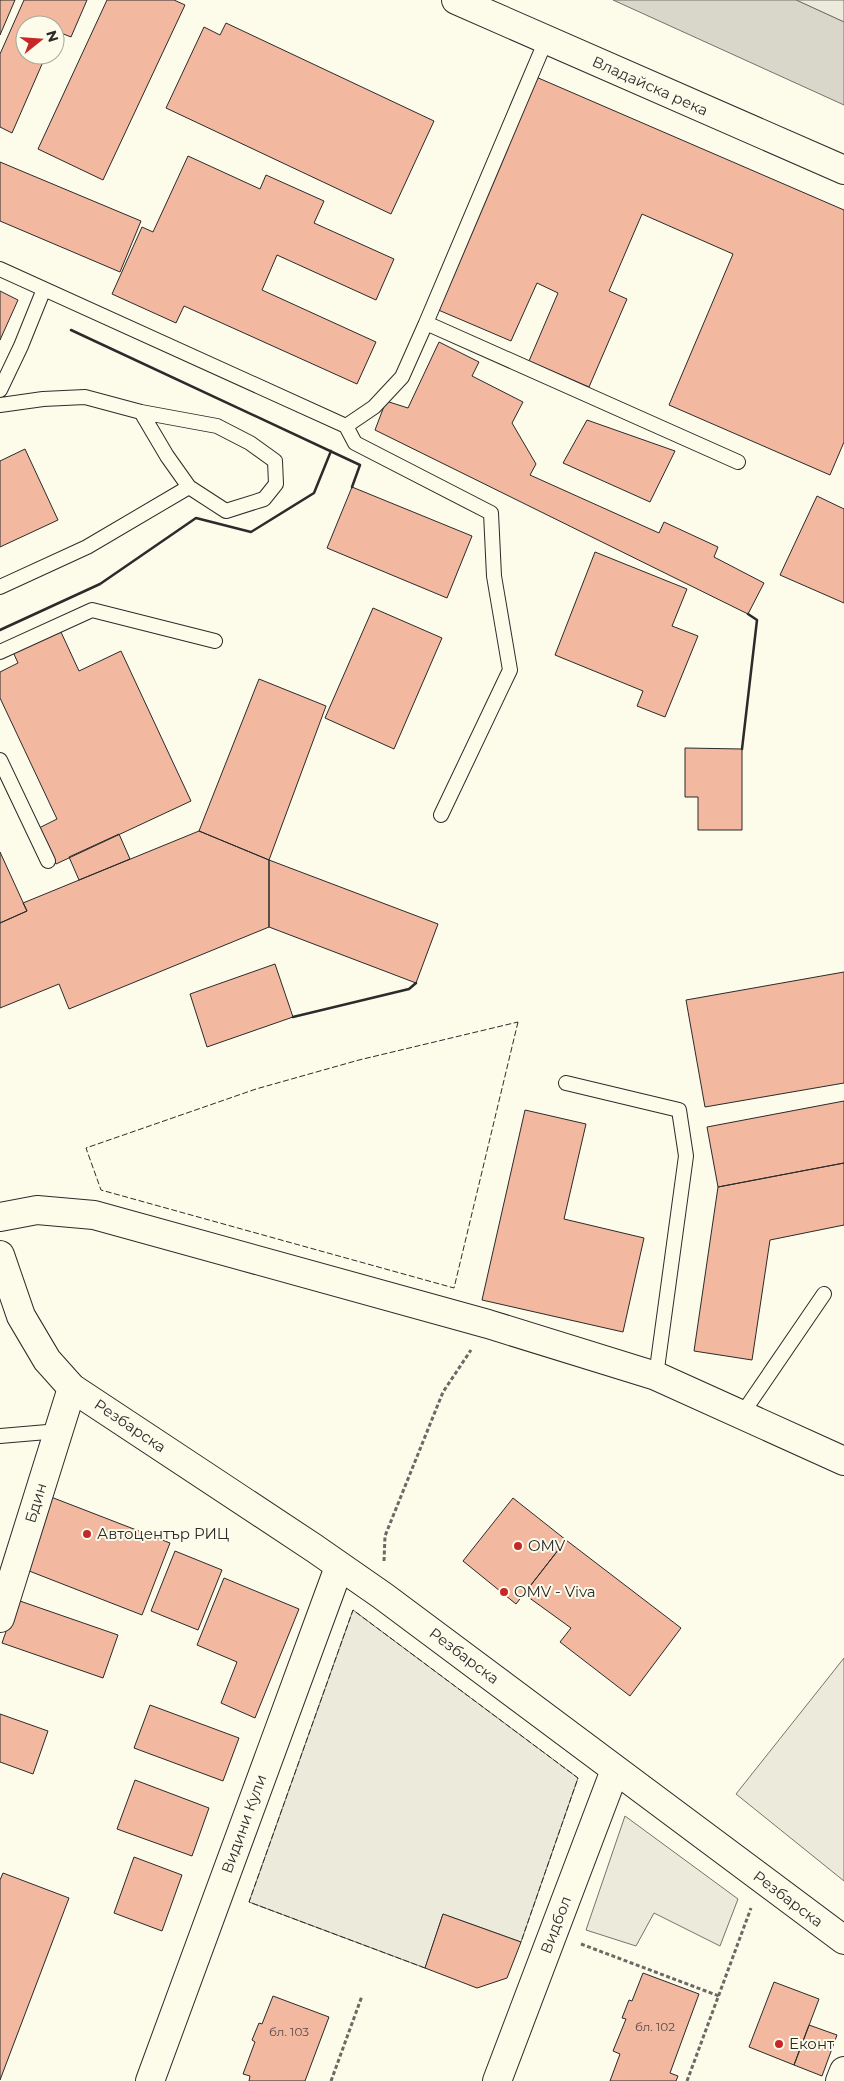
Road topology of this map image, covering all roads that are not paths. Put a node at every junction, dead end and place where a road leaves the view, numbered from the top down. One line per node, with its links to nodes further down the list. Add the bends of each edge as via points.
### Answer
1 (456, 0): 2 (street, Владайска река)
2 (546, 40): 3 (street, Владайска река); 6 (lane)
3 (844, 170)
4 (0, 269): 5 (lane)
5 (44, 289): 7 (lane); 10 (lane)
6 (426, 323): 10 (lane, via 402,377 374,407); 11 (lane)
7 (0, 390)
8 (0, 405): 9 (lane, via 85,397)
9 (141, 412): 12 (lane); 12 (lane, via 217,426 250,442 275,461 276,484 264,499 236,508 226,511)
10 (346, 426): 17 (lane, via 354,443 491,513 494,576 510,670)
11 (738, 462)
12 (189, 487): 13 (lane, via 87,547)
13 (0, 587)
14 (215, 642): 15 (lane, via 92,610)
15 (0, 652)
16 (0, 760): 18 (lane)
17 (441, 815)
18 (48, 860)
19 (566, 1082): 23 (lane, via 679,1110 686,1156)
20 (0, 1217): 23 (street, via 37,1210 94,1215 488,1324)
21 (0, 1255): 24 (street, Резбарска, via 21,1316 47,1360)
22 (824, 1294): 25 (lane)
23 (656, 1376): 25 (street)
24 (72, 1388): 26 (street, Бдин); 29 (street, Резбарска)
25 (742, 1414): 28 (street)
26 (58, 1431): 27 (lane); 30 (street, Бдин)
27 (0, 1436)
28 (844, 1461)
29 (339, 1566): 31 (street, Резбарска); 34 (street, Видини Кули)
30 (0, 1618)
31 (615, 1770): 32 (street, Резбарска); 35 (street, Видбол)
32 (844, 1940)
33 (844, 2071): 36 (street)
34 (150, 2081)
35 (497, 2081)
36 (840, 2081)

